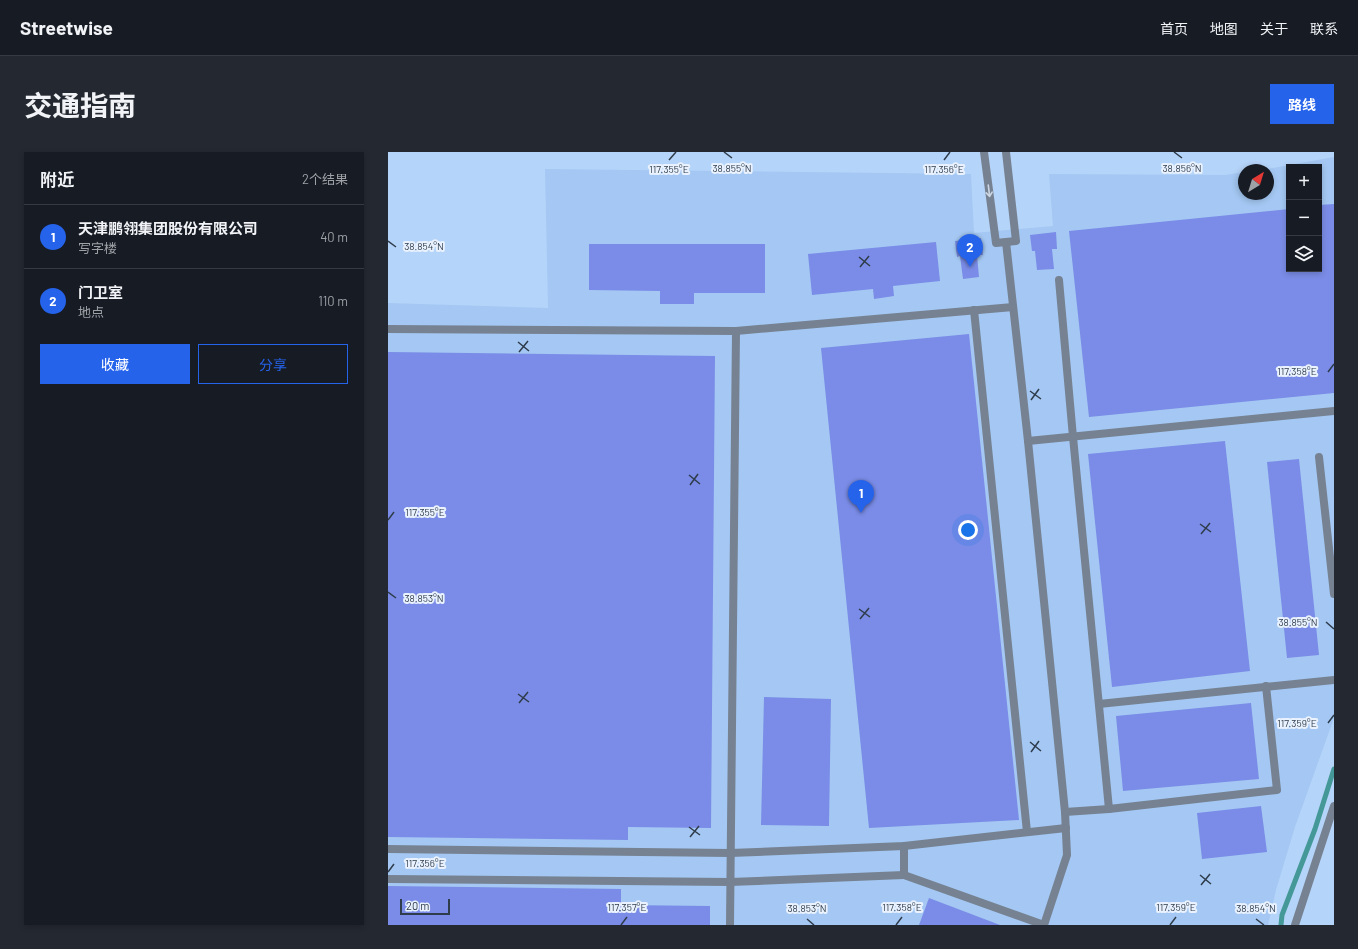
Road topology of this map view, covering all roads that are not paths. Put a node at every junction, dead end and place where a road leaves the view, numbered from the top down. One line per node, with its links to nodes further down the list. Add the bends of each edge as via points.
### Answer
1 (984, 152): 3 (lane, one-way to 3, via 996,243)
2 (1006, 152): 3 (lane, via 1016,241)
3 (1006, 242): 5 (lane)
4 (1059, 280): 10 (lane)
5 (1013, 307): 6 (lane); 11 (lane)
6 (974, 310): 8 (lane); 21 (lane)
7 (388, 329): 8 (lane)
8 (736, 331): 24 (lane)
9 (1334, 411): 10 (lane)
10 (1073, 437): 11 (lane); 16 (lane)
11 (1028, 441): 19 (lane)
12 (1319, 457): 13 (lane)
13 (1334, 594)
14 (1334, 680): 15 (lane)
15 (1266, 686): 16 (lane); 18 (lane, via 1277,790)
16 (1099, 704): 18 (lane)
17 (1334, 806): 30 (lane)
18 (1109, 808): 19 (lane)
19 (1065, 812): 20 (lane)
20 (1066, 828): 21 (lane); 29 (lane, via 1067,855)
21 (1027, 832): 22 (lane)
22 (904, 846): 24 (lane); 25 (lane)
23 (388, 849): 24 (lane)
24 (730, 853): 27 (lane)
25 (904, 875): 27 (lane); 29 (lane)
26 (388, 879): 27 (lane)
27 (730, 882): 28 (lane)
28 (730, 925)
29 (1044, 925)
30 (1294, 925)

